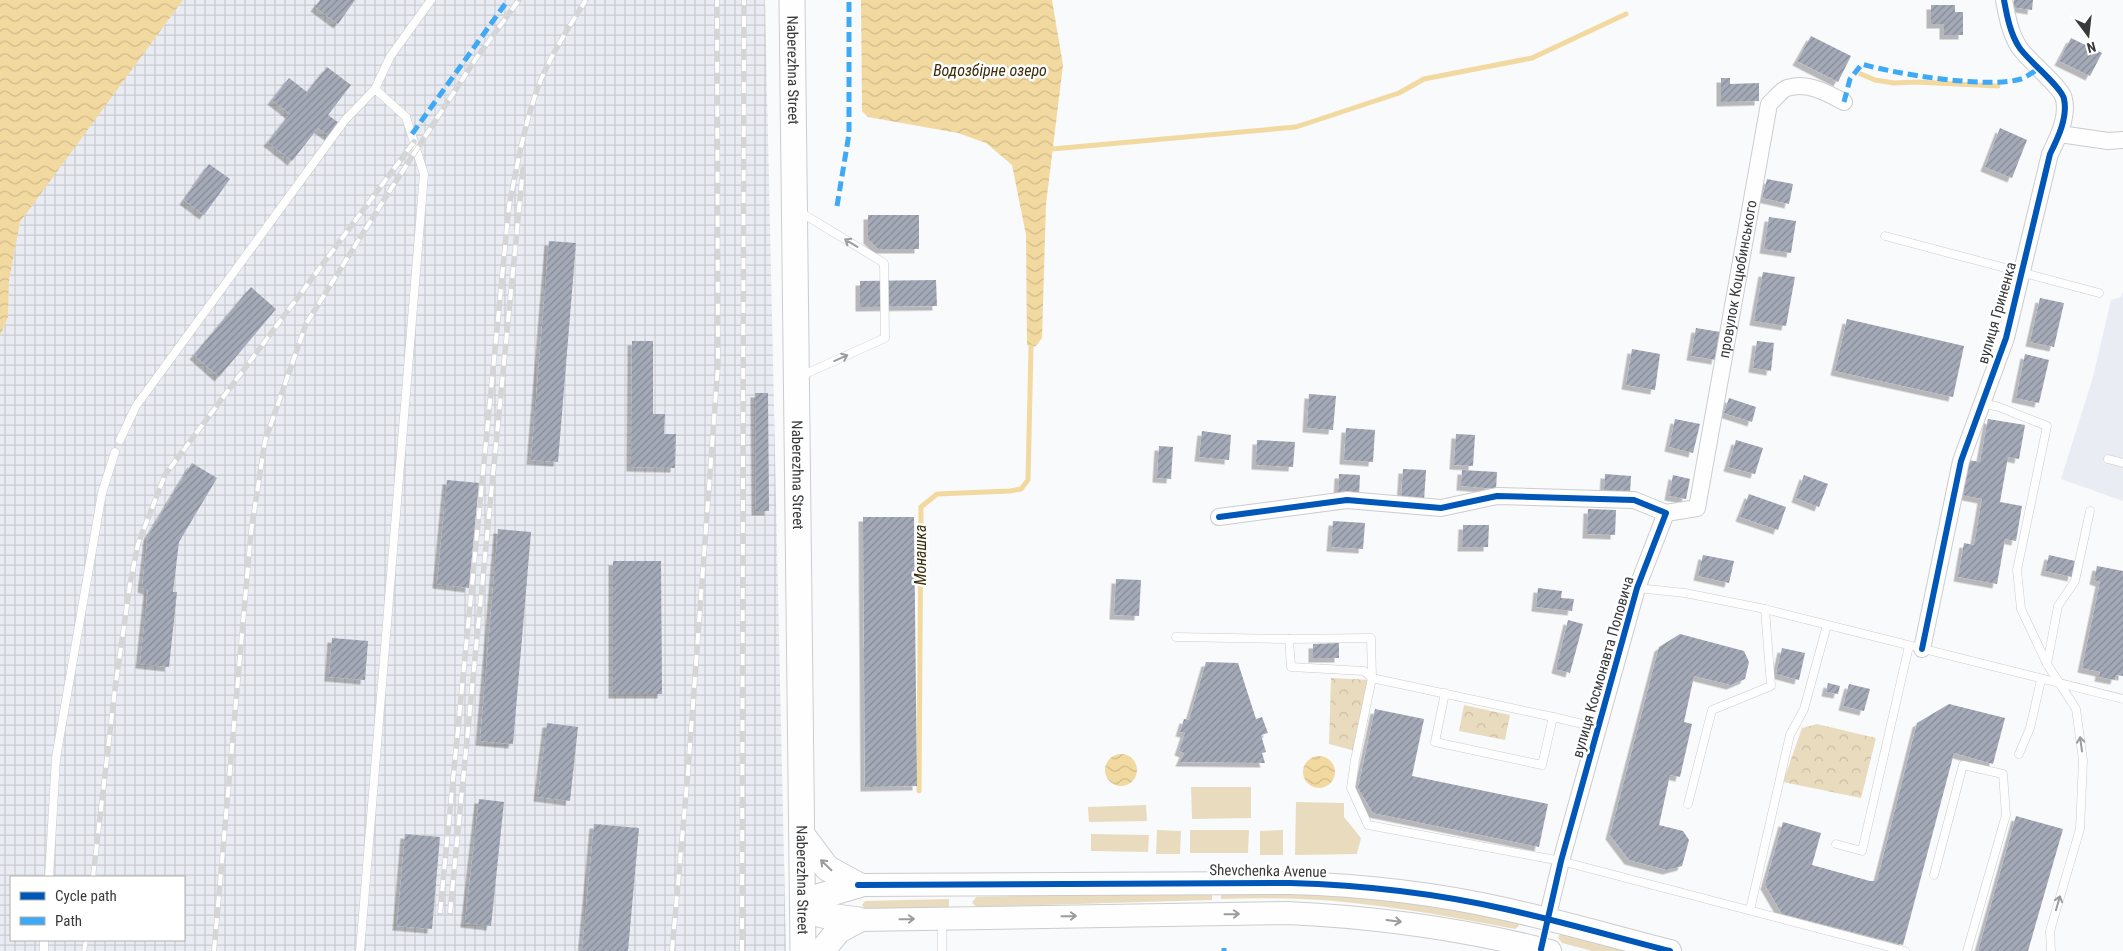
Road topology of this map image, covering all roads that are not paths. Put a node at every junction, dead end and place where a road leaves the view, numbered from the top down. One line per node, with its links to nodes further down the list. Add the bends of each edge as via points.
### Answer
1 (430, 0): 4 (lane, via 390,57)
2 (792, 0): 8 (main road, Naberezhna Street)
3 (2004, 0): 6 (street, вулиця Гриненка, via 2008,22 2018,46 2055,84 2064,98)
4 (375, 90): 14 (lane, via 346,120 136,406); 50 (lane, via 406,117 424,174)
5 (1844, 102): 19 (street, провулок Коцюбинського, via 1820,89 1802,86 1786,88 1770,104 1697,508)
6 (2060, 134): 7 (street, via 2108,142); 10 (street, вулиця Гриненка, via 2050,154)
7 (2123, 140)
8 (794, 209): 12 (main road, Naberezhna Street); 12 (lane, one-way to 8, via 885,338 885,291 884,263)
9 (1885, 236): 10 (lane)
10 (2021, 274): 11 (lane); 13 (street, вулиця Гриненка, via 2006,338)
11 (2099, 293)
12 (797, 378): 37 (main road, Naberezhna Street)
13 (1982, 403): 26 (street, вулиця Гриненка, via 1961,461); 27 (lane, via 2047,426 2017,570 2021,609)
14 (120, 440)
15 (115, 452): 41 (lane, via 102,493 56,758)
16 (2108, 459): 17 (lane)
17 (2123, 463)
18 (2090, 511): 27 (lane, via 2075,581 2058,606)
19 (1666, 513): 20 (street, via 1634,500 1497,496 1442,508 1347,500); 21 (street, вулиця Космонавта Поповича)
20 (1219, 517)
21 (1637, 588): 22 (lane); 34 (street, вулиця Космонавта Поповича)
22 (1765, 609): 23 (lane); 36 (lane, via 1771,686 1712,710)
23 (1827, 625): 26 (lane); 45 (lane, via 1804,709 1790,735)
24 (1176, 637): 25 (lane)
25 (1289, 639): 28 (lane, via 1291,667 1364,671); 28 (lane, via 1371,638)
26 (1915, 647): 29 (lane); 38 (lane, via 1862,851)
27 (2046, 664): 30 (lane)
28 (1372, 678): 31 (lane); 39 (lane, via 1351,788 1368,825)
29 (2041, 680): 30 (lane); 35 (lane, via 2030,728)
30 (2061, 684): 32 (lane); 57 (lane, one-way to 30, via 2050,930 2080,828 2082,760 2076,709)
31 (1445, 693): 33 (lane); 33 (lane, via 1435,742 1542,765)
32 (2123, 700)
33 (1553, 717): 34 (lane)
34 (1600, 728): 39 (street, вулиця Космонавта Поповича)
35 (2019, 754)
36 (1688, 804)
37 (803, 836): 42 (main road, one-way to 37, via 827,868); 44 (main road, Naberezhna Street)
38 (1836, 844)
39 (1561, 861): 45 (lane); 47 (street, вулиця Космонавта Поповича)
40 (1934, 875): 56 (lane, via 1963,765 2003,774 2006,815)
41 (48, 876)
42 (858, 884): 43 (street, Shevchenka Avenue); 44 (main road, via 821,896)
43 (963, 885): 46 (street); 47 (street, Shevchenka Avenue, via 1352,885 1443,897)
44 (803, 906): 48 (main road, via 822,915); 51 (main road, Naberezhna Street)
45 (1750, 910): 55 (lane)
46 (952, 918): 48 (street, one-way to 46); 49 (street, one-way to 49, via 1296,913 1353,916); 53 (lane)
47 (1547, 919): 49 (street); 54 (street, Shevchenka Avenue)
48 (858, 920): 52 (main road, via 838,931)
49 (1545, 950)
50 (360, 951)
51 (803, 951)
52 (822, 951)
53 (942, 951)
54 (1670, 951)
55 (1905, 951)
56 (1967, 951)
57 (2051, 951)

